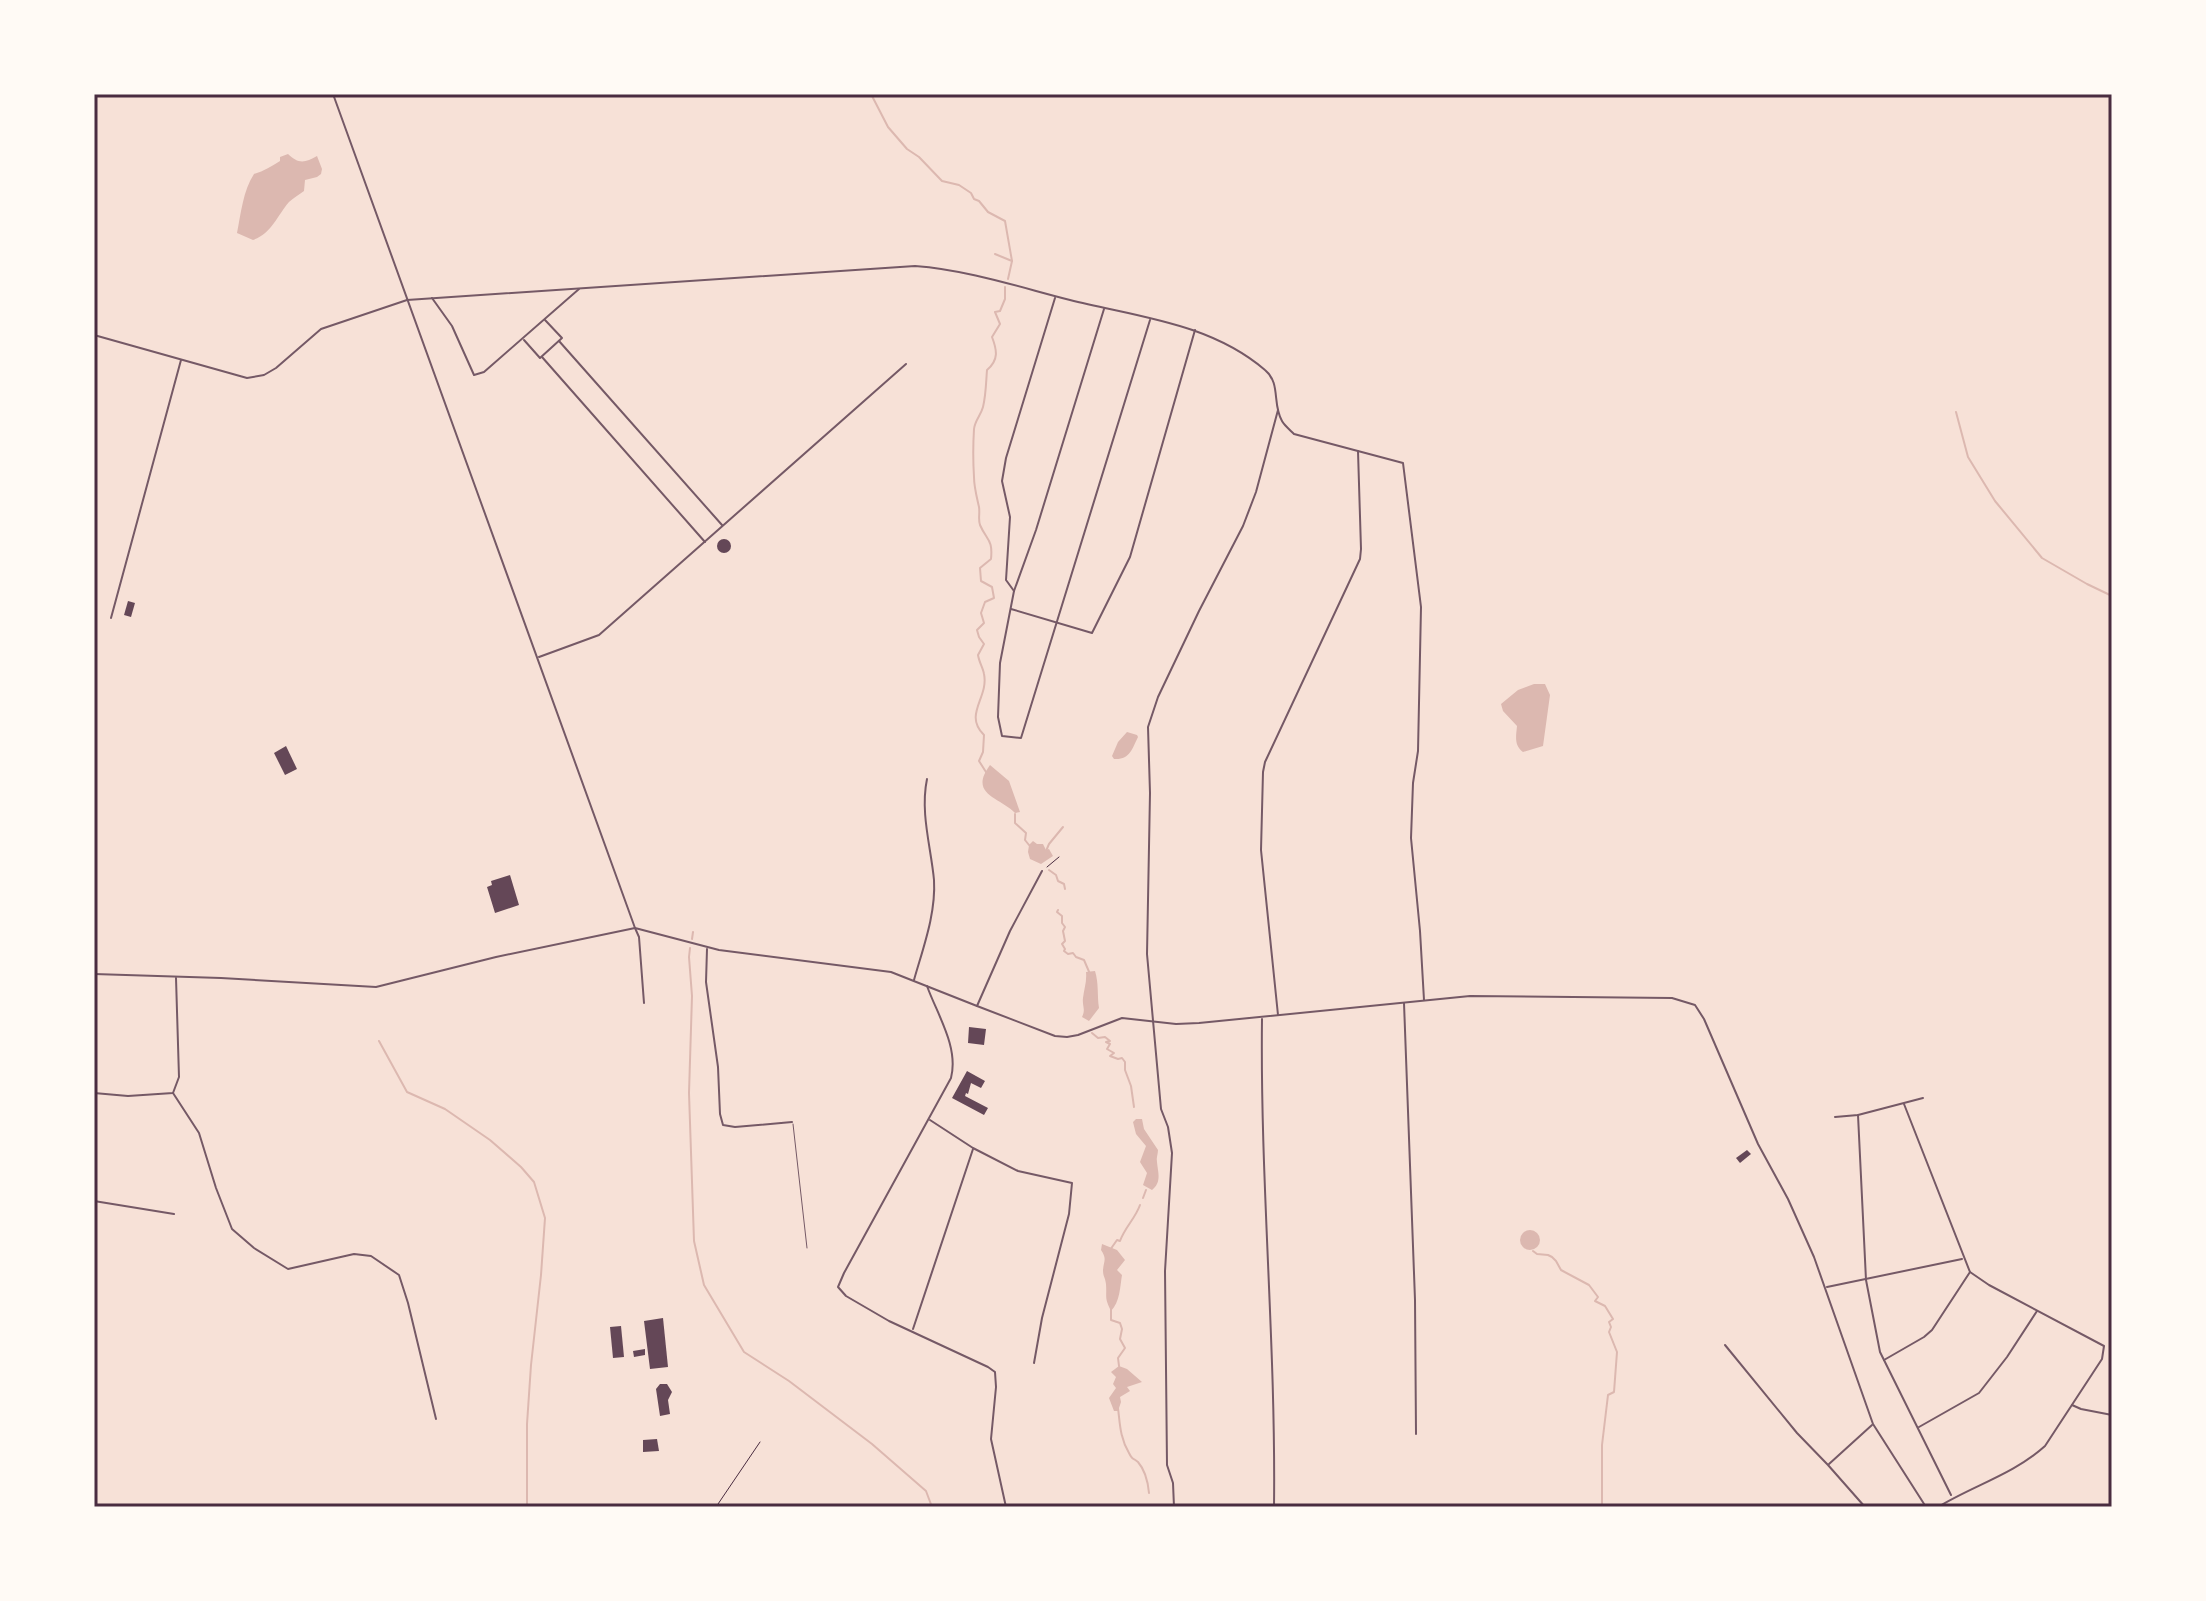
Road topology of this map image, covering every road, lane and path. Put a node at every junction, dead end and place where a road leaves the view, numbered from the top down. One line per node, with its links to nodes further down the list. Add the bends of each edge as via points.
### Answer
1 (333, 94): 5 (street)
2 (580, 288): 3 (street, via 915,266 987,277); 4 (street); 8 (street)
3 (1056, 296): 6 (street); 20 (street, via 1002,481 1010,517 1006,580)
4 (431, 298): 5 (street); 11 (street, via 452,326 474,375)
5 (407, 300): 14 (street, via 321,329 264,375 247,378); 24 (street)
6 (1104, 309): 7 (street); 20 (street)
7 (1150, 318): 9 (street); 23 (street)
8 (545, 320): 11 (street); 12 (street)
9 (1196, 329): 16 (street, via 1266,370 1276,388); 23 (street, via 1130,557 1092,633)
10 (94, 335): 14 (street)
11 (523, 339): 13 (street)
12 (561, 340): 13 (street); 18 (street)
13 (541, 358): 19 (street)
14 (181, 359): 22 (street)
15 (906, 364): 18 (street)
16 (1278, 409): 17 (street, via 1294,434); 40 (street, via 1243,526 1185,639 1148,727 1147,954)
17 (1358, 450): 34 (street, via 1403,463 1421,607 1411,838); 38 (street, via 1360,559 1263,772 1261,850)
18 (723, 526): 19 (street)
19 (705, 542): 24 (street, via 599,635)
20 (1014, 591): 21 (street)
21 (1010, 608): 23 (street); 23 (street, via 1000,663 1002,736 1021,738)
22 (111, 618)
23 (1057, 621)
24 (538, 657): 28 (street)
25 (927, 779): 32 (street, via 923,796 933,903)
26 (1059, 857): 27 (path)
27 (1042, 871): 37 (street)
28 (635, 928): 29 (street); 31 (street, via 376,987); 36 (street)
29 (707, 948): 32 (street, via 868,968); 48 (street, via 706,982 723,1125)
30 (94, 974): 31 (street)
31 (176, 977): 42 (street, via 179,1077)
32 (914, 980): 33 (street)
33 (926, 985): 37 (street); 47 (street, via 953,1062 951,1078)
34 (1424, 1000): 35 (street); 56 (street, via 1672,998 1695,1005)
35 (1404, 1002): 38 (street); 67 (street)
36 (644, 1003)
37 (977, 1006): 40 (street, via 1055,1036 1078,1035 1122,1018)
38 (1278, 1016): 39 (street)
39 (1262, 1018): 40 (street); 74 (street)
40 (1153, 1021): 73 (street, via 1161,1109 1172,1153 1165,1302 1167,1465)
41 (94, 1093): 42 (street)
42 (173, 1093): 64 (street, via 199,1133 232,1229 254,1248 288,1269 354,1254 371,1256 399,1275)
43 (1923, 1098): 44 (street)
44 (1904, 1104): 45 (street); 53 (street)
45 (1858, 1115): 46 (street); 55 (street)
46 (1835, 1117)
47 (929, 1119): 49 (street); 58 (street, via 838,1287 855,1302)
48 (792, 1122): 52 (lane)
49 (973, 1148): 58 (street); 61 (street, via 1018,1171 1072,1183)
50 (94, 1201): 51 (street)
51 (174, 1214)
52 (807, 1248)
53 (1963, 1259): 54 (street); 55 (street)
54 (1970, 1272): 57 (street); 60 (street, via 1932,1330)
55 (1866, 1280): 56 (street); 60 (street)
56 (1825, 1288): 65 (street)
57 (2038, 1310): 62 (street, via 2104,1346 2102,1359); 66 (street, via 1979,1393)
58 (912, 1331): 72 (street, via 995,1372 991,1439)
59 (1725, 1345): 69 (street)
60 (1883, 1360): 66 (street)
61 (1034, 1363)
62 (2071, 1404): 63 (street); 70 (street, via 2034,1456)
63 (2112, 1415)
64 (436, 1419)
65 (1873, 1424): 69 (street); 76 (street)
66 (1918, 1427): 70 (street)
67 (1416, 1434)
68 (760, 1442): 71 (path)
69 (1828, 1465): 75 (street)
70 (1952, 1497): 77 (street)
71 (716, 1507)
72 (1006, 1507)
73 (1174, 1507)
74 (1274, 1507)
75 (1865, 1507)
76 (1926, 1507)
77 (1938, 1507)

